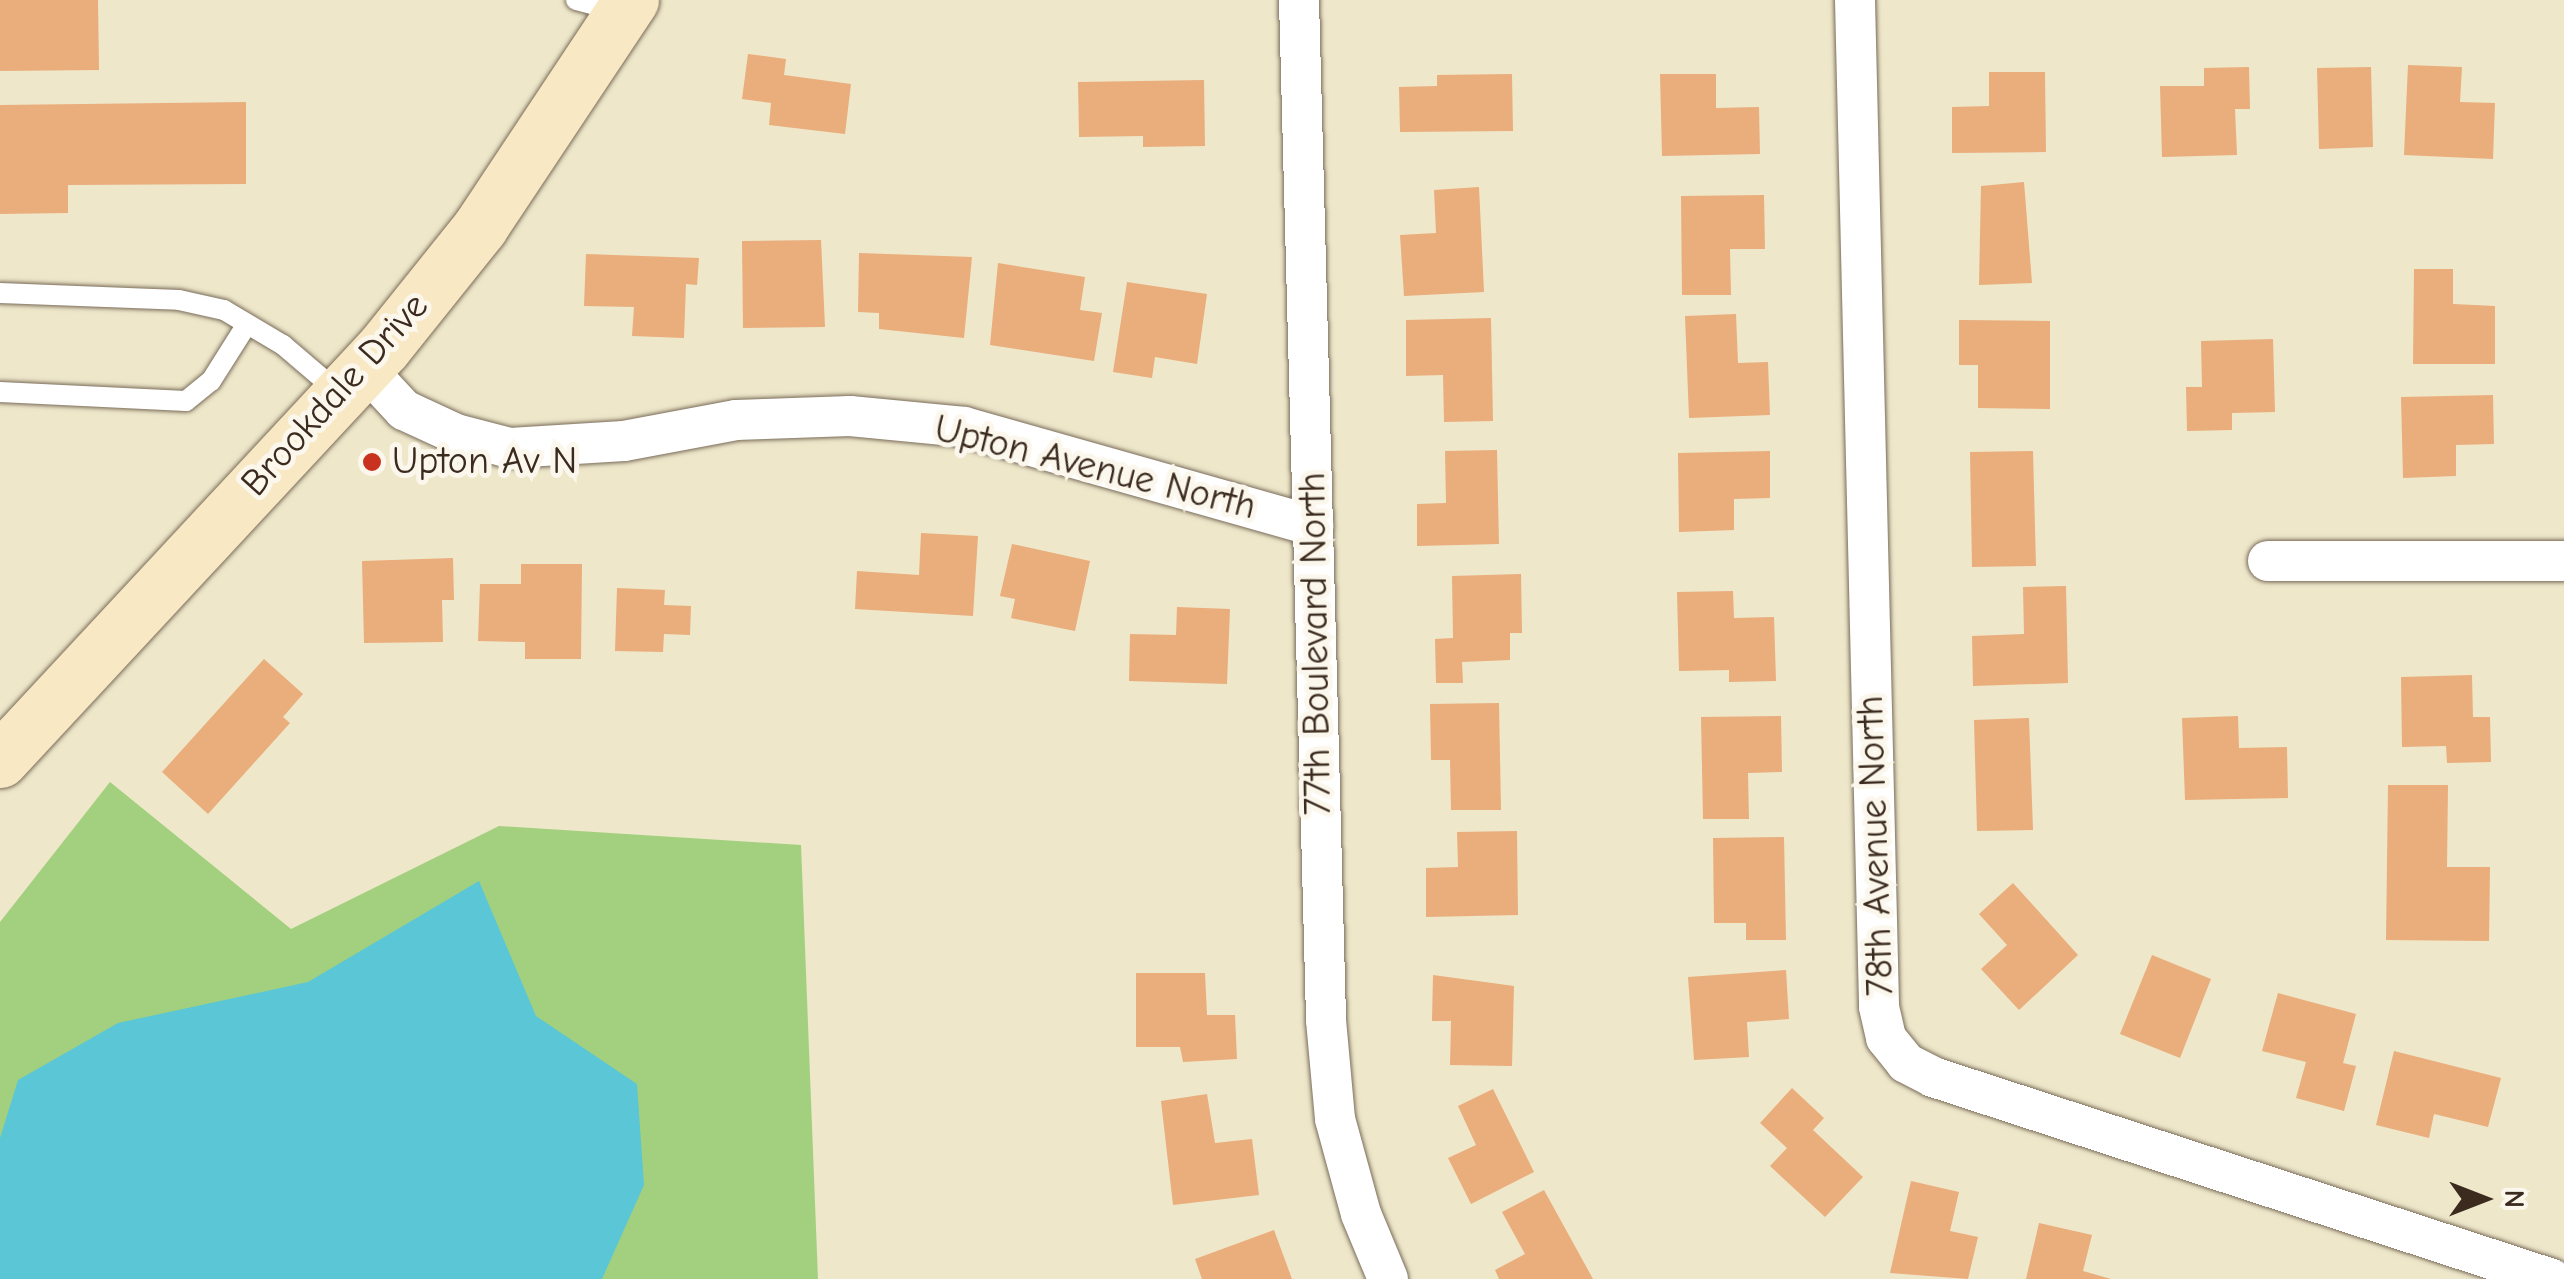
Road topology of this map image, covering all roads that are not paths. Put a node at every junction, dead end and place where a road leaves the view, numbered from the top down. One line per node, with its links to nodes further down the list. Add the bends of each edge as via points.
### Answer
1 (1299, 0): 8 (street, 77th Boulevard North)
2 (1855, 0): 13 (street, 78th Avenue North, via 1879,1006 1886,1038 1906,1063 1933,1077)
3 (610, 4): 6 (street, Brookdale Drive, via 480,227)
4 (0, 293): 5 (lane, via 179,300 224,310)
5 (247, 324): 6 (lane); 7 (lane, via 210,382 186,401)
6 (352, 380): 8 (street, Upton Avenue North, via 456,434 510,448 586,446 736,420 850,416 964,427); 11 (street, Brookdale Drive)
7 (0, 392)
8 (1313, 526): 12 (street, 77th Boulevard North, via 1330,1060 1336,1119 1361,1214)
9 (2268, 560): 10 (street)
10 (2564, 560)
11 (0, 760)
12 (1388, 1279)
13 (2552, 1279)

